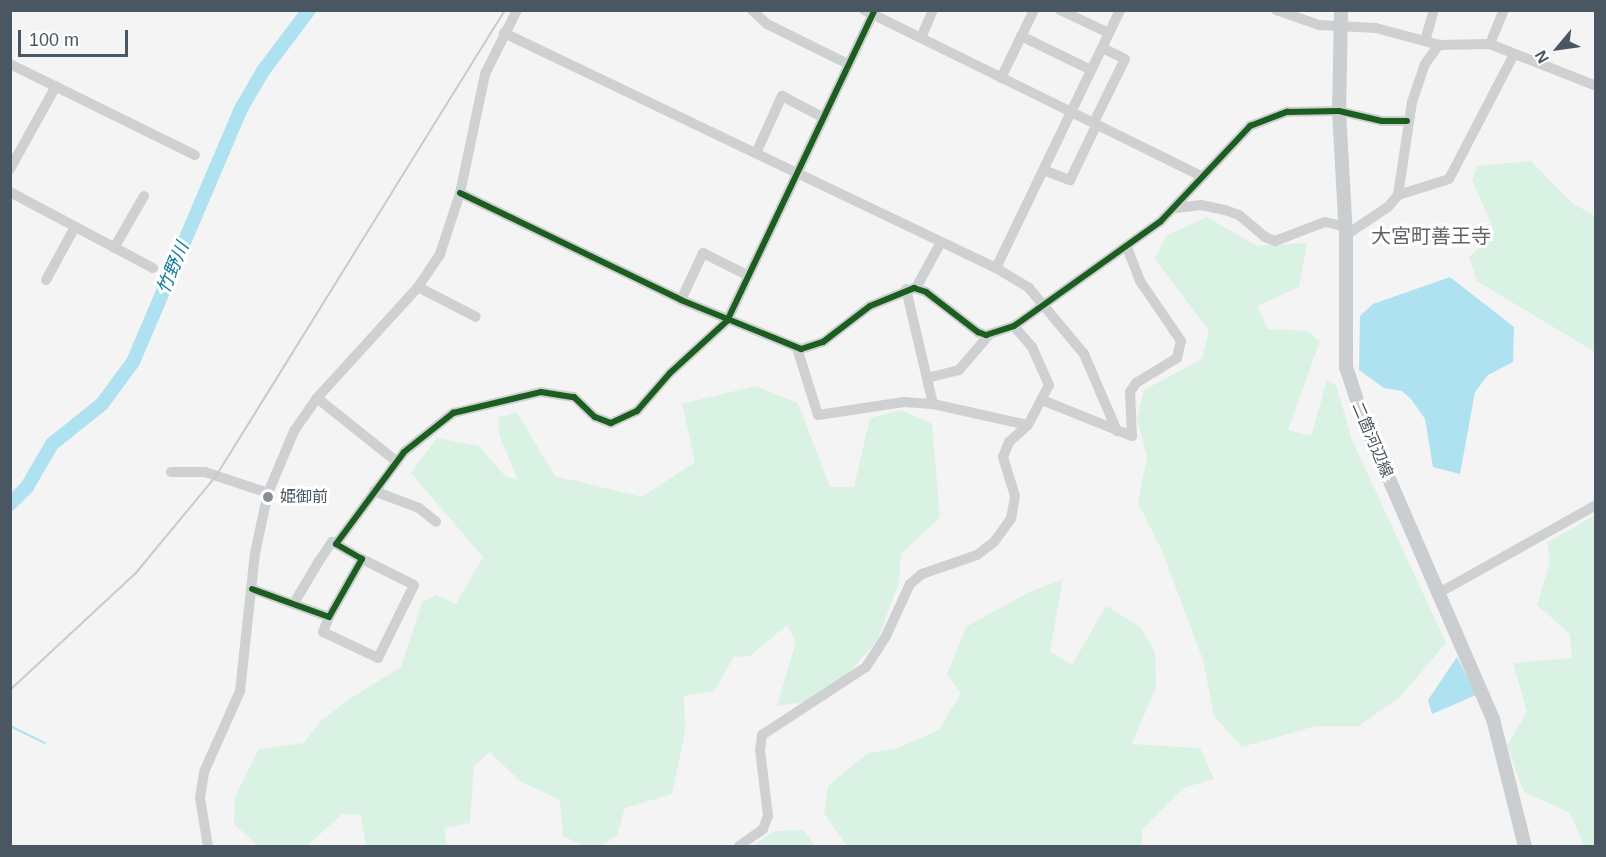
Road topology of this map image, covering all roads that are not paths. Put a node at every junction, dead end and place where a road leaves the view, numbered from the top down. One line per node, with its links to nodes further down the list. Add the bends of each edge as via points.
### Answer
1 (518, 10): 12 (street)
2 (752, 10): 22 (street, via 767,24)
3 (933, 10): 15 (street)
4 (1034, 10): 14 (street)
5 (1060, 10): 13 (street)
6 (1120, 10): 13 (street)
7 (1276, 10): 11 (street, via 1319,25)
8 (1434, 10): 16 (street)
9 (1504, 10): 17 (street)
10 (871, 12): 15 (street); 22 (street)
11 (1342, 17): 16 (street); 27 (main road, 二箇河辺線)
12 (504, 33): 32 (street); 39 (street, via 484,74)
13 (1109, 33): 19 (street)
14 (1021, 36): 23 (street); 24 (street)
15 (921, 39): 24 (street)
16 (1425, 41): 18 (street)
17 (1490, 44): 18 (street); 20 (street)
18 (1439, 45): 30 (street, via 1425,64)
19 (1102, 48): 23 (street); 31 (street, via 1125,59)
20 (1513, 56): 26 (street); 40 (street, via 1449,179)
21 (10, 64): 25 (street)
22 (848, 64): 29 (street)
23 (1092, 70): 28 (street)
24 (1001, 78): 28 (street)
25 (56, 86): 33 (street); 34 (street)
26 (1596, 86)
27 (1339, 111): 30 (street, via 1382,121); 37 (street, via 1269,116 1235,138); 44 (main road, 二箇河辺線)
28 (1072, 113): 31 (street); 35 (street)
29 (824, 118): 32 (street, via 782,96); 36 (street)
30 (1407, 122): 40 (street)
31 (1096, 123): 35 (street, via 1070,180); 37 (street)
32 (756, 153): 36 (street)
33 (195, 155)
34 (10, 169)
35 (1046, 171): 49 (street)
36 (796, 174): 45 (street); 50 (street)
37 (1203, 177): 42 (street)
38 (10, 192): 43 (street)
39 (460, 193): 52 (street, via 443,247); 54 (street)
40 (1398, 195): 44 (street, via 1388,207)
41 (144, 196): 47 (street)
42 (1176, 208): 44 (street, via 1201,205 1225,210 1239,215 1275,241 1325,222); 46 (street)
43 (75, 227): 47 (street); 51 (street)
44 (1346, 231): 76 (main road, 二箇河辺線, via 1346,367 1360,411)
45 (941, 242): 49 (street); 53 (street)
46 (1127, 247): 55 (street); 66 (street, via 1140,281 1174,327 1182,347 1172,363 1136,383 1130,392 1132,436)
47 (114, 248): 48 (street)
48 (153, 268)
49 (996, 268): 55 (street, via 1029,288)
50 (749, 276): 54 (street, via 703,253); 57 (street)
51 (46, 280)
52 (418, 287): 56 (street); 62 (street)
53 (911, 289): 59 (street, via 926,292 970,328); 60 (street, via 870,306 823,342); 61 (street)
54 (681, 300): 57 (street)
55 (1045, 306): 58 (street); 66 (street, via 1084,354)
56 (476, 317)
57 (727, 321): 60 (street); 67 (street, via 628,418 604,421 564,393 527,394 453,413 431,427)
58 (1014, 326): 59 (street); 63 (street, via 1045,371 1049,386)
59 (990, 334): 61 (street, via 959,370)
60 (797, 348): 64 (street, via 818,415 904,402)
61 (927, 378): 64 (street)
62 (317, 398): 67 (street); 70 (street, via 294,431)
63 (1042, 400): 65 (street); 66 (street)
64 (933, 404): 65 (street)
65 (1028, 425): 80 (street, via 1009,442 1003,457 1015,496 1014,510 994,542 977,555 921,574 910,584 886,636 866,667 762,735 760,750 768,816 763,829)
66 (1118, 431)
67 (396, 461): 69 (street)
68 (171, 472): 70 (street, via 205,472)
69 (374, 491): 72 (street, via 419,508); 73 (street)
70 (268, 493): 75 (street)
71 (1596, 505): 76 (street)
72 (436, 522)
73 (336, 544): 74 (street); 77 (street, via 332,543 319,561)
74 (362, 559): 78 (street); 78 (street, via 414,585 378,658 323,632)
75 (252, 589): 77 (street); 79 (street, via 240,691 204,772 201,798)
76 (1437, 594): 81 (main road, 二箇河辺線, via 1493,719)
77 (294, 603): 78 (street)
78 (329, 616)
79 (208, 846)
80 (739, 846)
81 (1525, 846)

